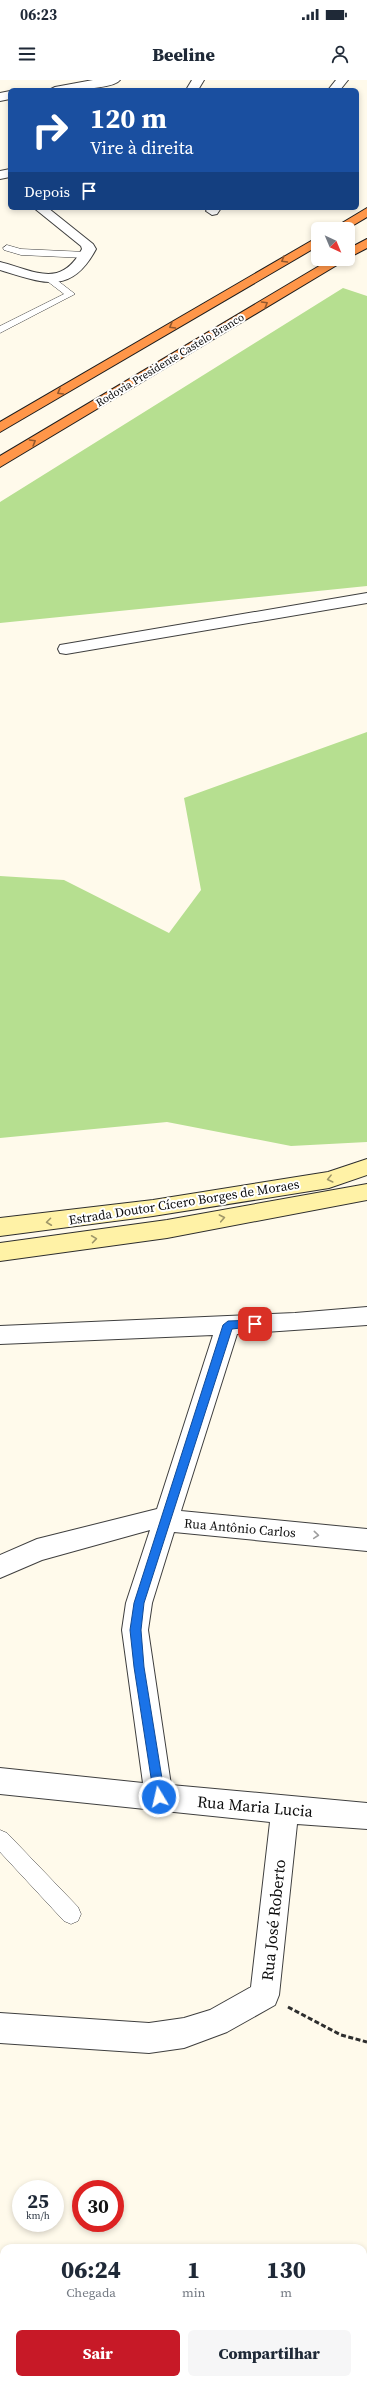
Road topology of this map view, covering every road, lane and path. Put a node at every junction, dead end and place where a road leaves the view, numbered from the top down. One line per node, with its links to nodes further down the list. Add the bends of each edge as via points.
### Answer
1 (114, 80): 3 (street)
2 (342, 80): 4 (street)
3 (67, 88)
4 (336, 88)
5 (43, 210): 12 (street, via 86,244 89,249)
6 (367, 212): 7 (highway)
7 (350, 222)
8 (367, 243): 11 (highway)
9 (311, 245): 17 (highway, one-way to 17)
10 (7, 248): 12 (lane, via 21,252)
11 (355, 250)
12 (86, 255): 15 (street, via 71,273)
13 (0, 266): 15 (street)
14 (328, 266): 18 (highway, Rodovia Presidente Castelo Branco, one-way to 14)
15 (50, 279): 16 (lane, via 70,294)
16 (0, 330)
17 (0, 428)
18 (0, 462)
19 (367, 598): 20 (street)
20 (66, 649)
21 (367, 1167): 23 (street, Estrada Doutor Cícero Borges de Moraes, one-way to 23, via 329,1180 153,1208)
22 (367, 1192): 24 (street, Estrada Doutor Cícero Borges de Moraes, one-way to 22, via 167,1229)
23 (0, 1227)
24 (0, 1252)
25 (367, 1316): 26 (street)
26 (228, 1325): 27 (street); 28 (street)
27 (0, 1334)
28 (165, 1521): 29 (street, Rua Antônio Carlos, one-way to 29); 30 (street, Rua Antônio Carlos, via 152,1519 44,1548); 32 (street, via 139,1603 135,1630)
29 (367, 1540)
30 (0, 1567)
31 (0, 1781): 32 (street, Rua Maria Lucia)
32 (159, 1797): 33 (street, Rua Maria Lucia)
33 (285, 1810): 34 (street, Rua Maria Lucia); 37 (street, Rua José Roberto)
34 (367, 1816)
35 (0, 1839): 36 (lane)
36 (71, 1914)
37 (265, 1995): 38 (street, Rua José Roberto, via 217,2022 184,2033 149,2038); 39 (path, via 341,2035)
38 (0, 2028)
39 (367, 2042)

